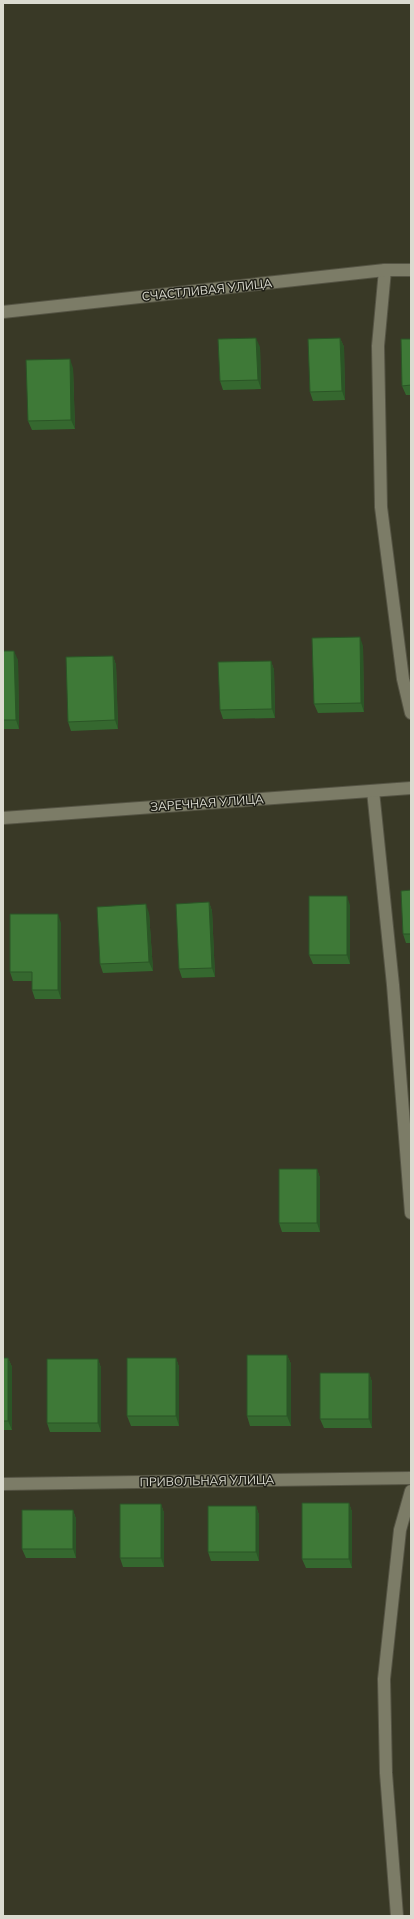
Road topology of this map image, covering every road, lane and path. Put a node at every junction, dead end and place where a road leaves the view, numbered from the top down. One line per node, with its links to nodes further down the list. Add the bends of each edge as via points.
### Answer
1 (385, 270): 2 (street, СЧАСТЛИВАЯ УЛИЦА); 3 (street, СЧАСТЛИВАЯ УЛИЦА); 4 (street, via 378,346 381,507 403,679)
2 (411, 270)
3 (3, 312)
4 (411, 713)
5 (411, 788): 6 (street, ЗАРЕЧНАЯ УЛИЦА)
6 (373, 791): 7 (street, ЗАРЕЧНАЯ УЛИЦА); 8 (street, via 393,985)
7 (3, 818)
8 (411, 1213)
9 (411, 1478): 10 (street, ПРИВОЛЬНАЯ УЛИЦА)
10 (3, 1484)
11 (411, 1491): 12 (street, via 400,1530 384,1679 386,1773)
12 (397, 1916)

